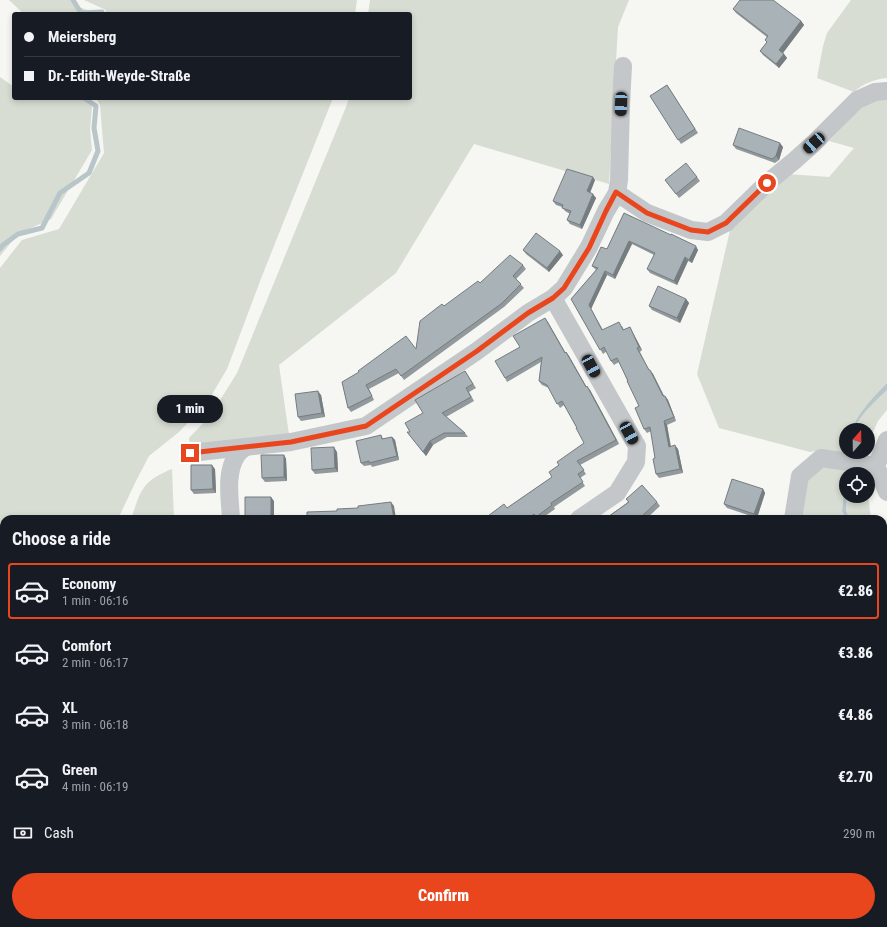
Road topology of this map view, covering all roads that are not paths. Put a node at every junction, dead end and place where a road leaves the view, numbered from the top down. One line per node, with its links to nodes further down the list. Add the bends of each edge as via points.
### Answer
1 (623, 66): 3 (street)
2 (887, 91): 3 (street, via 875,92 857,100 726,223 708,232 691,230 647,213)
3 (616, 192): 4 (street, via 589,248 564,288)
4 (553, 298): 6 (street, via 366,426 291,442); 11 (street, via 637,446 636,462 617,493)
5 (887, 440): 8 (street)
6 (246, 447): 7 (street); 10 (street, via 237,454 229,475)
7 (190, 453)
8 (876, 466): 9 (street); 12 (street, via 821,458 800,476)
9 (887, 492)
10 (231, 515)
11 (586, 515)
12 (794, 515)

